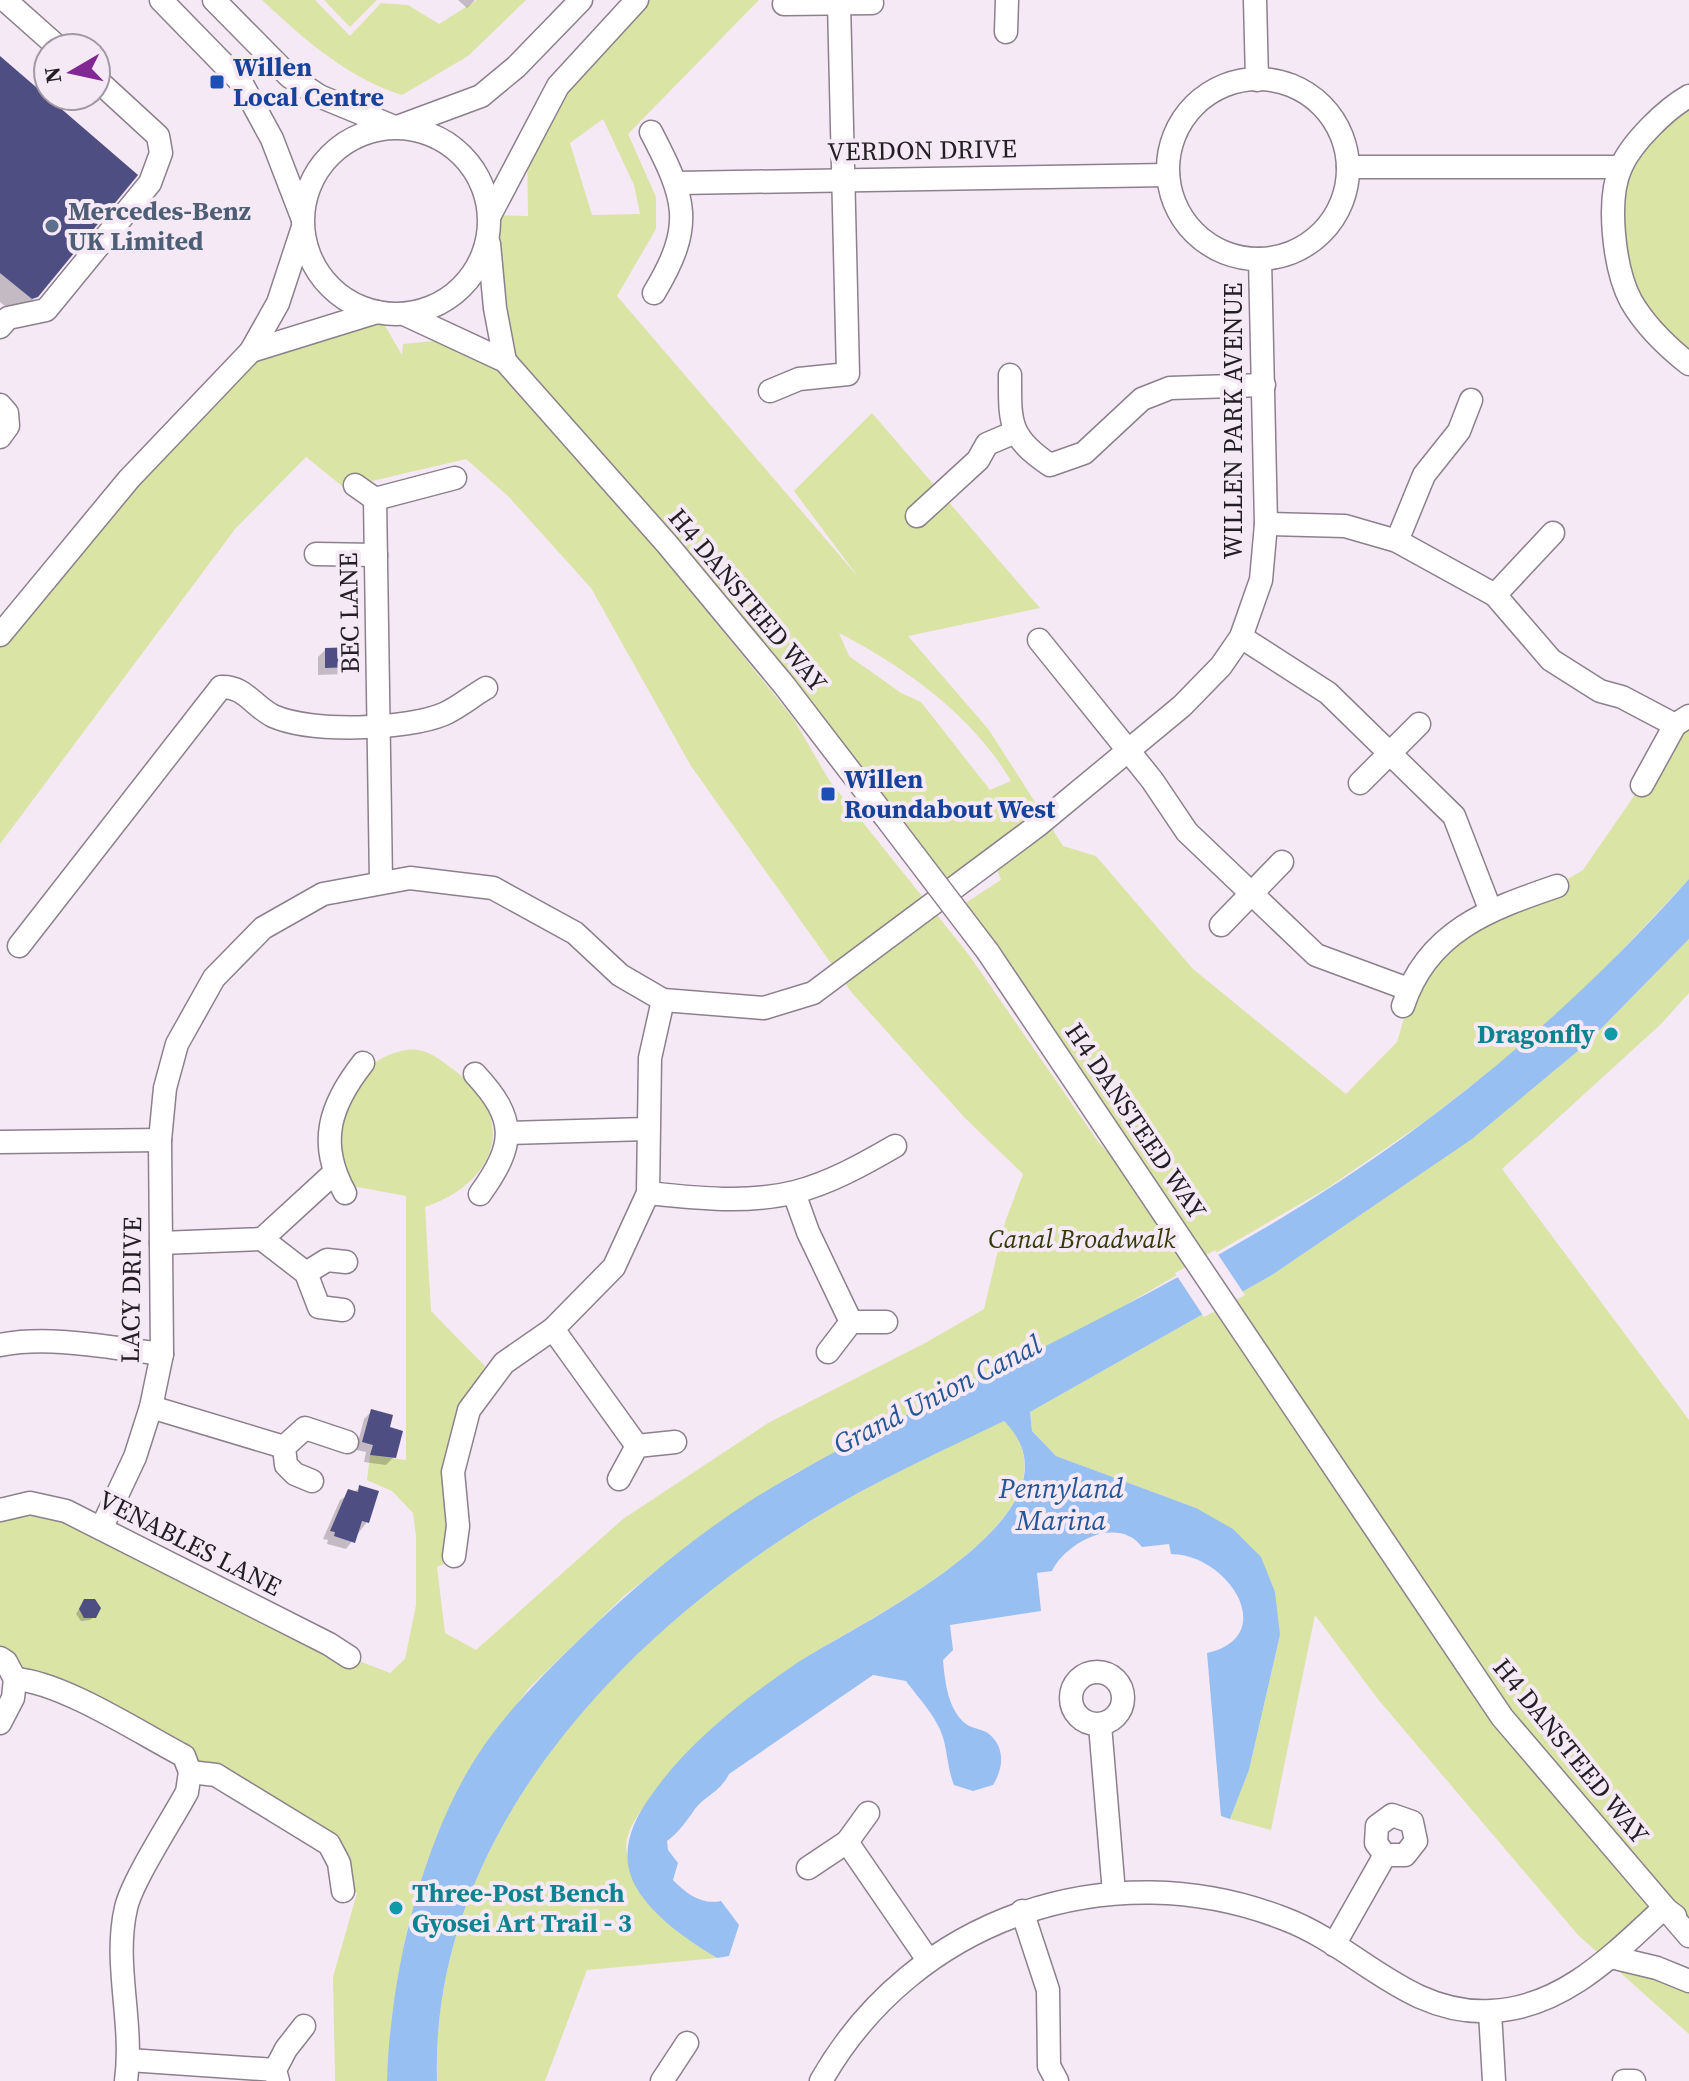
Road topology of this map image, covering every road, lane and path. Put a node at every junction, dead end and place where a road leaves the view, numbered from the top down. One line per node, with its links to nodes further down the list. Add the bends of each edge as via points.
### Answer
1 (5, 0): 11 (street)
2 (161, 0): 23 (street, via 241,82)
3 (214, 0): 16 (street, via 289,76)
4 (581, 0): 17 (street, via 481,96)
5 (637, 0): 25 (street, via 558,86)
6 (1007, 0): 12 (street)
7 (1255, 0): 13 (street)
8 (839, 3): 9 (street); 10 (street); 22 (street)
9 (872, 3)
10 (784, 4)
11 (41, 32)
12 (1006, 32)
13 (1257, 80): 19 (street, via 1291,85 1321,105 1341,135); 21 (street, via 1229,84 1194,107 1178,130)
14 (112, 94): 32 (street, via 158,136 161,153 150,183 46,310 8,318)
15 (1689, 96): 20 (street, via 1653,123)
16 (366, 123): 17 (street); 23 (street)
17 (428, 124): 25 (street)
18 (651, 132): 24 (street)
19 (1348, 167): 20 (street); 27 (street, via 1343,200 1326,229 1295,252)
20 (1621, 167): 35 (street, via 1614,236 1620,270 1631,300 1657,339)
21 (1168, 175): 22 (street, VERDON DRIVE); 27 (street, via 1176,205 1196,235 1228,254)
22 (843, 179): 24 (street, VERDON DRIVE); 38 (street, via 848,374 799,379)
23 (300, 183): 28 (street)
24 (678, 183): 29 (street, via 682,214 672,262)
25 (494, 190): 26 (street)
26 (488, 238): 31 (street, via 467,282 428,309); 34 (street)
27 (1260, 259): 37 (street, WILLEN PARK AVENUE)
28 (303, 261): 30 (street, via 339,295); 33 (street)
29 (654, 293)
30 (377, 312): 31 (street); 33 (street)
31 (404, 314): 34 (street, H4 DANSTEED WAY)
32 (0, 327)
33 (251, 351): 53 (street, via 129,479)
34 (505, 361): 117 (street, H4 DANSTEED WAY, bridge, via 784,685 988,952 1502,1717)
35 (1689, 364)
36 (1010, 375): 41 (street)
37 (1264, 385): 41 (street, via 1170,388 1142,399 1084,453 1050,465); 47 (street, WILLEN PARK AVENUE)
38 (770, 391)
39 (1471, 400): 49 (street, via 1459,431 1424,475)
40 (0, 405): 42 (street, via 8,426)
41 (1013, 433): 46 (street, via 987,444 978,460)
42 (0, 437)
43 (455, 478): 45 (street)
44 (355, 485): 45 (street)
45 (375, 499): 51 (street, BEC LANE)
46 (917, 516)
47 (1266, 524): 49 (street, via 1345,526); 54 (street, WILLEN PARK AVENUE, via 1261,580)
48 (1553, 533): 52 (street)
49 (1397, 541): 52 (street)
50 (316, 554): 51 (street)
51 (376, 555): 59 (street, BEC LANE)
52 (1495, 595): 57 (street, via 1551,660 1600,691)
53 (0, 635)
54 (1241, 637): 60 (street, WILLEN PARK AVENUE, via 1182,706); 61 (street, via 1328,693)
55 (1039, 640): 60 (street)
56 (486, 688): 59 (street, via 445,714)
57 (1682, 720): 63 (street)
58 (1419, 724): 61 (street)
59 (379, 726): 65 (street, BEC LANE); 70 (street, via 306,724 273,716 235,687 221,687)
60 (1128, 751): 67 (street, via 1187,832); 71 (street, WILLEN PARK AVENUE, via 813,993 764,1008)
61 (1390, 753): 62 (street); 68 (street, via 1454,816)
62 (1360, 783)
63 (1642, 785)
64 (1282, 862): 67 (street)
65 (381, 882): 71 (street, LACY DRIVE, via 410,878 493,888 575,933 620,975); 76 (street, LACY DRIVE, via 323,894 263,928 214,978 177,1044 165,1088)
66 (1557, 886): 68 (street)
67 (1251, 894): 68 (street, via 1316,955 1406,998 1424,962 1458,929); 69 (street)
68 (1490, 909)
69 (1221, 925)
70 (19, 946)
71 (663, 1000): 74 (street, via 650,1058)
72 (363, 1063): 79 (street, via 333,1109 329,1137)
73 (475, 1074): 75 (street, via 498,1099)
74 (647, 1129): 75 (street); 81 (street)
75 (508, 1133): 83 (street, via 502,1164)
76 (160, 1140): 77 (street); 85 (street, LACY DRIVE)
77 (0, 1142)
78 (895, 1146): 82 (street)
79 (334, 1173): 80 (street); 84 (street)
80 (345, 1193)
81 (648, 1193): 82 (street, via 706,1200); 91 (street, via 614,1267)
82 (794, 1193): 89 (street)
83 (480, 1194)
84 (262, 1239): 85 (street); 87 (street)
85 (161, 1243): 94 (street, LACY DRIVE)
86 (346, 1262): 87 (street, via 327,1260)
87 (306, 1273): 88 (street, via 319,1307)
88 (343, 1310)
89 (851, 1322): 90 (street); 93 (street)
90 (886, 1322)
91 (553, 1329): 98 (street); 104 (street, via 504,1363 469,1410 453,1472 458,1526)
92 (0, 1345): 94 (street, via 75,1345)
93 (828, 1352)
94 (162, 1354): 95 (street, LACY DRIVE)
95 (151, 1407): 99 (street); 103 (street, LACY DRIVE, via 135,1457)
96 (347, 1442): 99 (street, via 305,1428)
97 (675, 1442): 98 (street)
98 (637, 1446): 100 (street)
99 (284, 1447): 101 (street, via 286,1465)
100 (619, 1479)
101 (312, 1481)
102 (0, 1510): 103 (street, VENABLES LANE, via 30,1503)
103 (102, 1527): 105 (street, VENABLES LANE)
104 (454, 1556)
105 (349, 1657)
106 (0, 1658): 107 (street)
107 (15, 1679): 108 (street, via 13,1698); 110 (street, via 57,1691 184,1756)
108 (0, 1723)
109 (1100, 1725): 116 (street)
110 (190, 1772): 115 (street, via 216,1775 329,1844 339,1863); 128 (street, via 187,1792 126,1905 120,1952 129,2024)
111 (868, 1813): 112 (street)
112 (847, 1842): 114 (street); 123 (street)
113 (1385, 1855): 121 (street)
114 (808, 1868)
115 (343, 1891)
116 (1114, 1893): 118 (street); 121 (street, via 1179,1891 1242,1905 1288,1919)
117 (1664, 1908): 119 (street); 120 (street, H4 DANSTEED WAY); 122 (street)
118 (1022, 1911): 123 (street); 132 (street, via 1048,1990 1049,2066)
119 (1689, 1924)
120 (1689, 1936)
121 (1334, 1945): 125 (street, via 1396,1988 1444,2006)
122 (1611, 1957): 124 (street); 125 (street, via 1571,1987 1528,2005)
123 (928, 1960): 131 (street, via 878,2004)
124 (1689, 1981)
125 (1490, 2012): 133 (street)
126 (304, 2026): 129 (street, via 286,2049)
127 (687, 2043): 130 (street)
128 (127, 2071): 129 (street)
129 (276, 2076)
130 (662, 2081)
131 (821, 2081)
132 (1057, 2081)
133 (1494, 2081)
134 (1624, 2081): 135 (street)
135 (1634, 2081)

